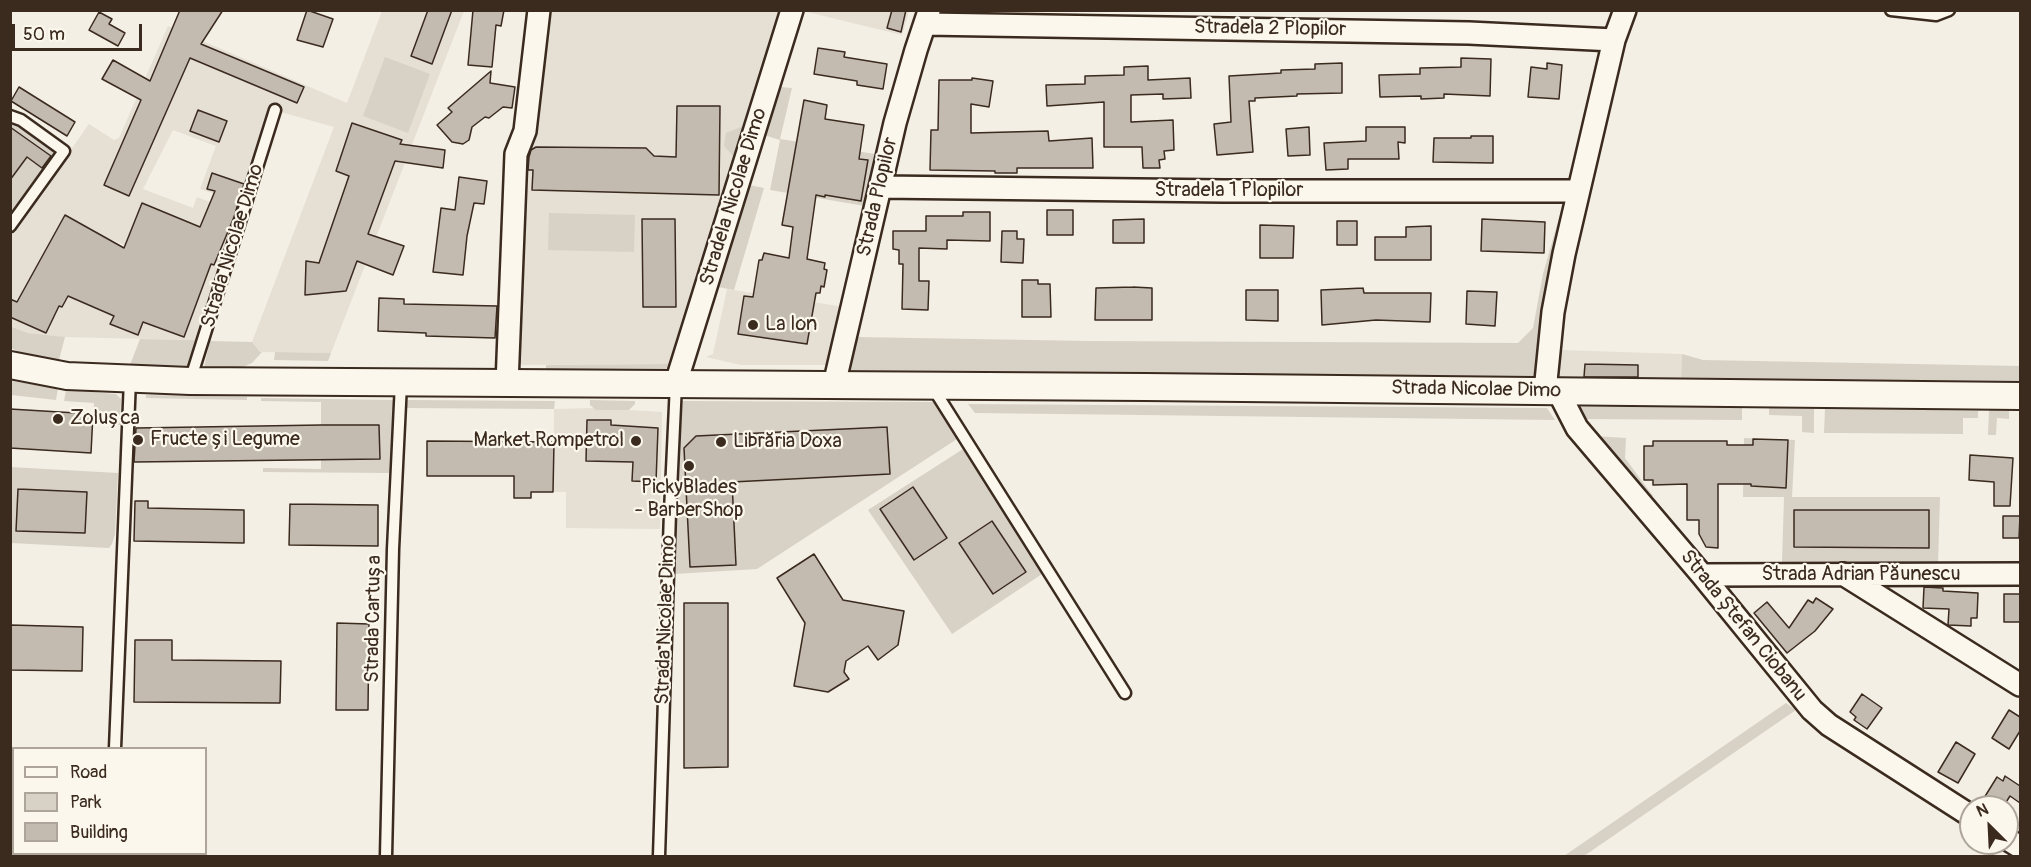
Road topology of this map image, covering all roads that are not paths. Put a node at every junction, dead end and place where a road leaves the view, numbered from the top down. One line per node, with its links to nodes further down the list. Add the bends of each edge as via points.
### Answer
1 (539, 10): 18 (street, via 525,131 516,154)
2 (792, 10): 17 (street, Stradela Nicolae Dimo)
3 (1891, 10): 4 (lane, via 1936,15)
4 (1949, 10)
5 (1626, 12): 7 (street)
6 (927, 17): 7 (street, Stradela 2 Plopilor); 10 (street, Strada Plopilor)
7 (1614, 40): 11 (street)
8 (275, 110): 15 (lane, Strada Nicolae Dimo)
9 (10, 116): 12 (lane, via 64,151)
10 (880, 187): 11 (street, Stradela 1 Plopilor); 19 (street, Strada Plopilor)
11 (1578, 191): 21 (street, via 1553,312)
12 (10, 226)
13 (10, 365): 14 (street, Strada Nicolae Dimo, via 67,376)
14 (130, 379): 15 (street, Strada Nicolae Dimo); 28 (lane)
15 (190, 381): 16 (street, Strada Nicolae Dimo)
16 (402, 382): 18 (street, Strada Nicolae Dimo); 30 (lane, Strada Cartușa, via 393,549)
17 (676, 383): 18 (street, Strada Nicolae Dimo); 19 (street, Strada Nicolae Dimo); 31 (lane, Strada Nicolae Dimo)
18 (507, 384)
19 (834, 385): 20 (street, Strada Nicolae Dimo)
20 (931, 386): 21 (street, Strada Nicolae Dimo); 27 (lane)
21 (1551, 391): 22 (street, Strada Nicolae Dimo); 25 (street, Strada Ștefan Ciobanu, via 1577,428)
22 (2020, 396)
23 (1843, 574): 24 (street, Strada Adrian Păunescu); 25 (street, Strada Adrian Păunescu); 26 (street)
24 (2020, 574)
25 (1702, 575): 29 (street, Strada Ștefan Ciobanu, via 1812,710)
26 (2020, 685)
27 (1125, 693)
28 (115, 747)
29 (1959, 808)
30 (386, 856)
31 (659, 856)

